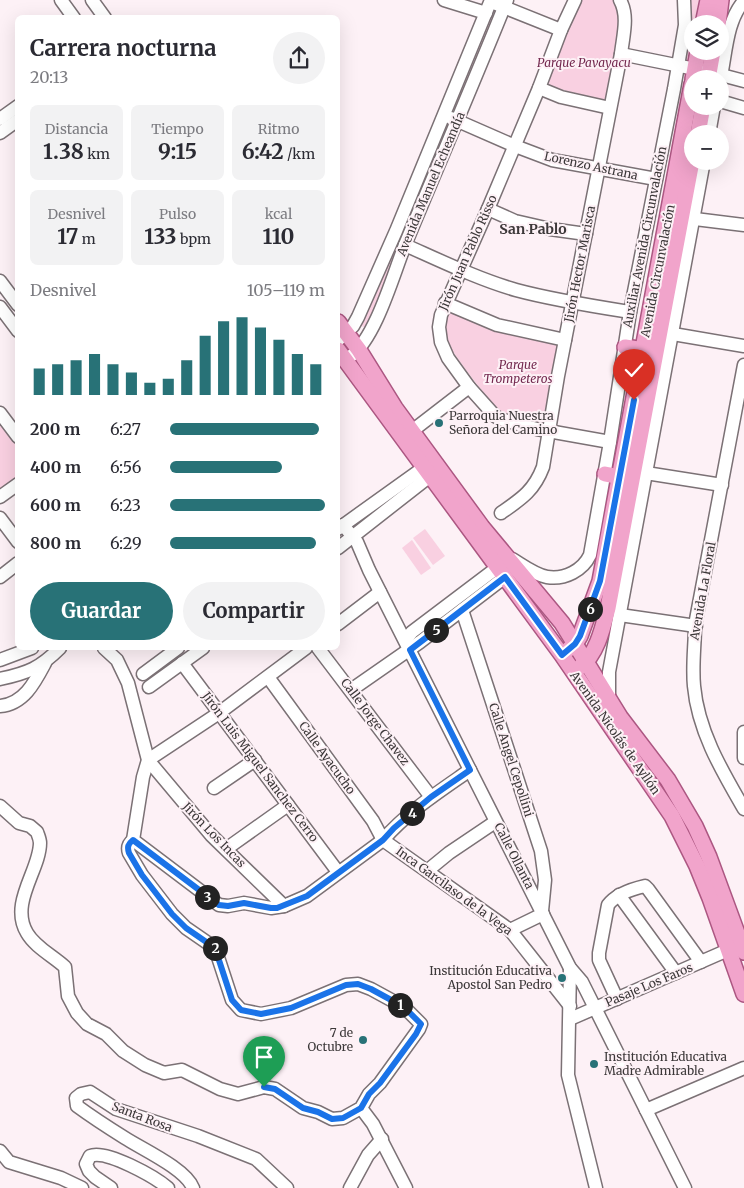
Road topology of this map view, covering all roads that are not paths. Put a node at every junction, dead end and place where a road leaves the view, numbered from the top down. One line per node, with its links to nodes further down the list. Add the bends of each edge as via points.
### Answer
1 (61, 0): 12 (street)
2 (92, 0): 13 (street)
3 (444, 0): 11 (street)
4 (575, 0): 16 (street, Jirón Juan Pablo Risso)
5 (620, 0): 18 (street, Jirón Hector Marisca, via 625,18)
6 (684, 0): 20 (street, Auxiliar Avenida Circunvalación, via 685,25)
7 (708, 0): 14 (main road)
8 (722, 0): 15 (main road)
9 (744, 1): 17 (street, via 737,9)
10 (506, 4): 11 (street); 16 (street); 35 (street, Avenida Manuel Echeandía)
11 (489, 5): 32 (street, Avenida Manuel Echeandía)
12 (72, 15)
13 (103, 15)
14 (706, 15)
15 (720, 15)
16 (561, 30): 26 (street, Jirón Juan Pablo Risso)
17 (729, 35)
18 (620, 54): 20 (street); 30 (street, Jirón Hector Marisca)
19 (718, 60): 22 (main road, Avenida Circunvalación)
20 (678, 65): 21 (street); 27 (street, Auxiliar Avenida Circunvalación)
21 (686, 70)
22 (711, 70)
23 (729, 81): 24 (street)
24 (744, 82)
25 (684, 86): 27 (street)
26 (540, 88): 30 (street, via 562,97); 38 (street, Jirón Juan Pablo Risso)
27 (674, 89): 42 (street, Auxiliar Avenida Circunvalación)
28 (729, 103): 31 (street)
29 (15, 108): 34 (street)
30 (610, 108): 39 (street, Jirón Hector Marisca)
31 (744, 108)
32 (443, 114): 35 (street, Lorenzo Astrana); 43 (street, Avenida Manuel Echeandía)
33 (695, 115): 65 (main road, Avenida Circunvalación)
34 (0, 119)
35 (458, 121): 38 (street, Lorenzo Astrana); 44 (street, Avenida Manuel Echeandía)
36 (15, 122): 37 (street)
37 (0, 133)
38 (514, 146): 39 (street, Lorenzo Astrana, via 552,160); 45 (street, Jirón Juan Pablo Risso)
39 (598, 169): 42 (street, Lorenzo Astrana); 48 (street, Jirón Hector Marisca)
40 (691, 170): 46 (main road, Avenida Circunvalación)
41 (701, 170): 46 (street)
42 (656, 179): 57 (street, Auxiliar Avenida Circunvalación)
43 (408, 200): 44 (street); 59 (street, Avenida Manuel Echeandía, via 358,317 353,326)
44 (422, 206): 49 (street, Avenida Manuel Echeandía)
45 (488, 209): 48 (street, via 515,221); 50 (street, Jirón Juan Pablo Risso)
46 (688, 218): 47 (street); 60 (street); 105 (main road, Avenida Circunvalación, via 608,608 596,646)
47 (744, 225)
48 (586, 234): 53 (street, Jirón Hector Marisca)
49 (405, 245): 50 (street); 64 (street, Avenida Manuel Echeandía, via 372,331)
50 (461, 270): 53 (street, via 516,290); 55 (street, Jirón Juan Pablo Risso)
51 (0, 281): 52 (street)
52 (15, 300)
53 (572, 303): 57 (street); 61 (street, Jirón Hector Marisca)
54 (15, 304): 56 (street)
55 (445, 304): 61 (street, via 498,325); 68 (street, Jirón Juan Pablo Risso, via 439,327 441,342 448,358)
56 (2, 309): 58 (street)
57 (630, 312): 63 (street, Auxiliar Avenida Circunvalación)
58 (15, 327)
59 (340, 332): 64 (main road, Avenida Nicolás de Ayllón)
60 (673, 334): 62 (street); 75 (street)
61 (565, 340): 71 (street, Jirón Hector Marisca)
62 (744, 346)
63 (625, 347): 65 (main road); 73 (street, Auxiliar Avenida Circunvalación)
64 (359, 350): 66 (street, Avenida Manuel Echeandía); 70 (main road, Avenida Nicolás de Ayllón)
65 (644, 350): 76 (main road, Avenida Circunvalación)
66 (341, 355): 74 (main road, Avenida Nicolás de Ayllón)
67 (744, 365): 77 (street, Avenida La Floral)
68 (469, 387): 70 (street); 71 (street, Jirón Juan Pablo Risso, via 500,419)
69 (0, 413): 72 (street)
70 (412, 431): 87 (main road, Avenida Nicolás de Ayllón, via 482,527)
71 (548, 431): 73 (street, Jirón Juan Pablo Risso); 80 (street, Jirón Hector Marisca, via 538,480 529,492)
72 (15, 433)
73 (610, 442): 76 (street, Auxiliar Avenida Circunvalación)
74 (426, 472): 82 (street); 83 (street); 87 (main road, Avenida Nicolás de Ayllón)
75 (646, 474): 77 (street); 91 (street)
76 (612, 476): 87 (street, Auxiliar Avenida Circunvalación, via 593,545 587,562 580,568 566,575 548,577); 94 (main road, Avenida Circunvalación, via 600,581)
77 (722, 485): 93 (street, Avenida La Floral)
78 (15, 486): 79 (street)
79 (0, 497)
80 (501, 513)
81 (0, 518): 84 (street)
82 (340, 527): 83 (street, Calle Ollanta)
83 (353, 537): 85 (street); 89 (street, Calle Ollanta)
84 (15, 538)
85 (340, 547)
86 (15, 565): 88 (street)
87 (503, 567): 90 (street); 94 (main road, Avenida Nicolás de Ayllón, via 562,623); 95 (street, via 412,632); 103 (main road, Avenida Nicolás de Ayllón)
88 (0, 577)
89 (380, 592): 92 (street); 95 (street, Calle Ollanta)
90 (462, 610): 95 (street); 135 (street, Calle Angel Cepollini, via 541,851 545,880)
91 (620, 615): 93 (street); 114 (street, via 609,672)
92 (340, 622)
93 (696, 626): 126 (street, Avenida La Floral, via 693,663 698,707 721,769)
94 (575, 644): 103 (main road, Avenida Circunvalación); 105 (main road, Avenida Nicolás de Ayllón)
95 (407, 645): 113 (street); 121 (street, Calle Ollanta)
96 (27, 650): 104 (street)
97 (58, 650): 106 (street)
98 (106, 650): 119 (street, via 117,660 128,683)
99 (174, 650): 109 (street)
100 (200, 650): 107 (street)
101 (303, 650): 110 (street)
102 (320, 650): 113 (street, Calle Jorge Chavez)
103 (562, 655): 108 (main road, Avenida Nicolás de Ayllón)
104 (0, 660)
105 (587, 662): 108 (main road); 114 (main road, Avenida Nicolás de Ayllón)
106 (45, 663): 111 (street, via 21,675); 115 (street, via 29,691 16,702)
107 (182, 663): 112 (street); 116 (street, Jirón Luis Miguel Sanchez Cerro)
108 (572, 672): 137 (main road, Avenida Nicolás de Ayllón, via 672,816)
109 (143, 674)
110 (268, 677): 116 (street); 129 (street, Calle Ayacucho, via 373,821)
111 (0, 679)
112 (149, 687)
113 (351, 690): 123 (street, Calle Jorge Chavez)
114 (609, 699): 137 (main road, Avenida Nicolás de Ayllón, via 668,780 695,826 709,857)
115 (0, 706)
116 (219, 713): 119 (street); 120 (street, Jirón Luis Miguel Sanchez Cerro)
117 (744, 732): 118 (street)
118 (744, 758)
119 (148, 760): 128 (street); 130 (street, Jirón Los Incas)
120 (255, 760): 122 (street); 124 (street, Jirón Luis Miguel Sanchez Cerro)
121 (470, 770): 123 (street); 127 (street, Calle Ollanta)
122 (214, 788)
123 (431, 797): 129 (street)
124 (288, 805): 130 (street); 132 (street, Jirón Luis Miguel Sanchez Cerro)
125 (0, 806): 146 (street, via 19,823 37,832 40,843 26,887 21,921 28,934 64,967 68,996 87,1024 106,1034 123,1051 164,1073 182,1070 238,1094 264,1087 275,1089 303,1108 332,1119 343,1118)
126 (744, 809)
127 (496, 822): 131 (street); 135 (street, Calle Ollanta)
128 (133, 840): 134 (street, Inca Garcilaso de la Vega, via 219,905); 146 (street, via 129,843 129,853 161,902 186,928 215,948 232,1000 241,1010 261,1014 291,1008 352,984 365,986 404,1007 417,1018 421,1024 419,1029)
129 (383, 840): 131 (street, Inca Garcilaso de la Vega); 132 (street, Inca Garcilaso de la Vega)
130 (226, 849): 134 (street, Jirón Los Incas)
131 (427, 871): 136 (street, Inca Garcilaso de la Vega)
132 (338, 872): 134 (street, Inca Garcilaso de la Vega, via 307,896)
133 (619, 895): 138 (street, via 645,886); 140 (street); 142 (street, via 608,904 598,953)
134 (284, 906)
135 (543, 912): 136 (street); 139 (street, Calle Ollanta)
136 (510, 930): 144 (street, Inca Garcilaso de la Vega)
137 (739, 954): 138 (street, Pasaje Los Faros); 141 (main road, Avenida Nicolás de Ayllón)
138 (701, 962): 140 (street, Pasaje Los Faros)
139 (570, 968): 143 (street, Calle Ollanta, via 582,982); 144 (street)
140 (676, 973): 142 (street, Pasaje Los Faros)
141 (744, 994)
142 (617, 999): 143 (street, Pasaje Los Faros)
143 (595, 1008): 144 (street, Pasaje Los Faros); 147 (street, Calle Ollanta)
144 (570, 1013): 157 (street, via 569,1086)
145 (744, 1068): 147 (street)
146 (361, 1108): 148 (street)
147 (646, 1110): 158 (street, Calle Ollanta)
148 (382, 1140): 155 (street, via 368,1155); 156 (street)
149 (0, 1151): 150 (street, via 9,1162)
150 (82, 1188)
151 (111, 1188): 152 (street, via 89,1172 86,1164 90,1156 99,1155 125,1164)
152 (168, 1188)
153 (193, 1188): 154 (street, Santa Rosa, via 175,1169 77,1106 76,1098 90,1092 116,1109 237,1150 256,1159)
154 (287, 1188)
155 (350, 1188)
156 (406, 1188)
157 (596, 1188)
158 (685, 1188)

